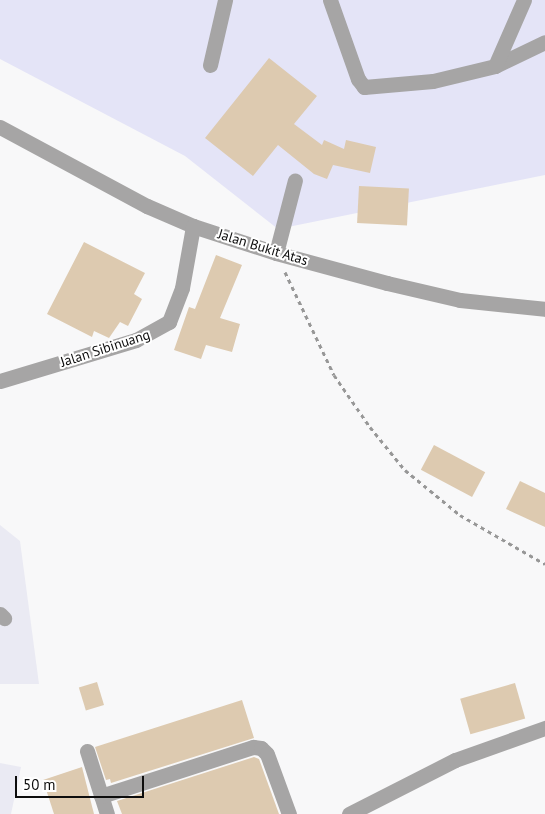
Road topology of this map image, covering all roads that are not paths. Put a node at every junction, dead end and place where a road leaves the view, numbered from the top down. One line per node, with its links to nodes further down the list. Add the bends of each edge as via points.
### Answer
1 (225, 0): 5 (street)
2 (330, 0): 6 (street, via 358,79 364,86 433,81)
3 (524, 0): 6 (street)
4 (545, 42): 6 (street)
5 (210, 64)
6 (495, 66)
7 (0, 127): 9 (street, Jalan Bukit Atas, via 138,201)
8 (295, 180): 10 (street)
9 (193, 226): 10 (street, Jalan Bukit Atas); 12 (street, Jalan Sibinuang, via 182,288 169,322 136,340)
10 (276, 253): 11 (street, Jalan Bukit Atas, via 460,300)
11 (545, 309)
12 (0, 381)
13 (545, 728): 18 (street, via 455,760)
14 (88, 751): 15 (street)
15 (101, 796): 16 (street); 17 (street, via 253,747 261,748 267,754)
16 (107, 814)
17 (289, 814)
18 (349, 814)

